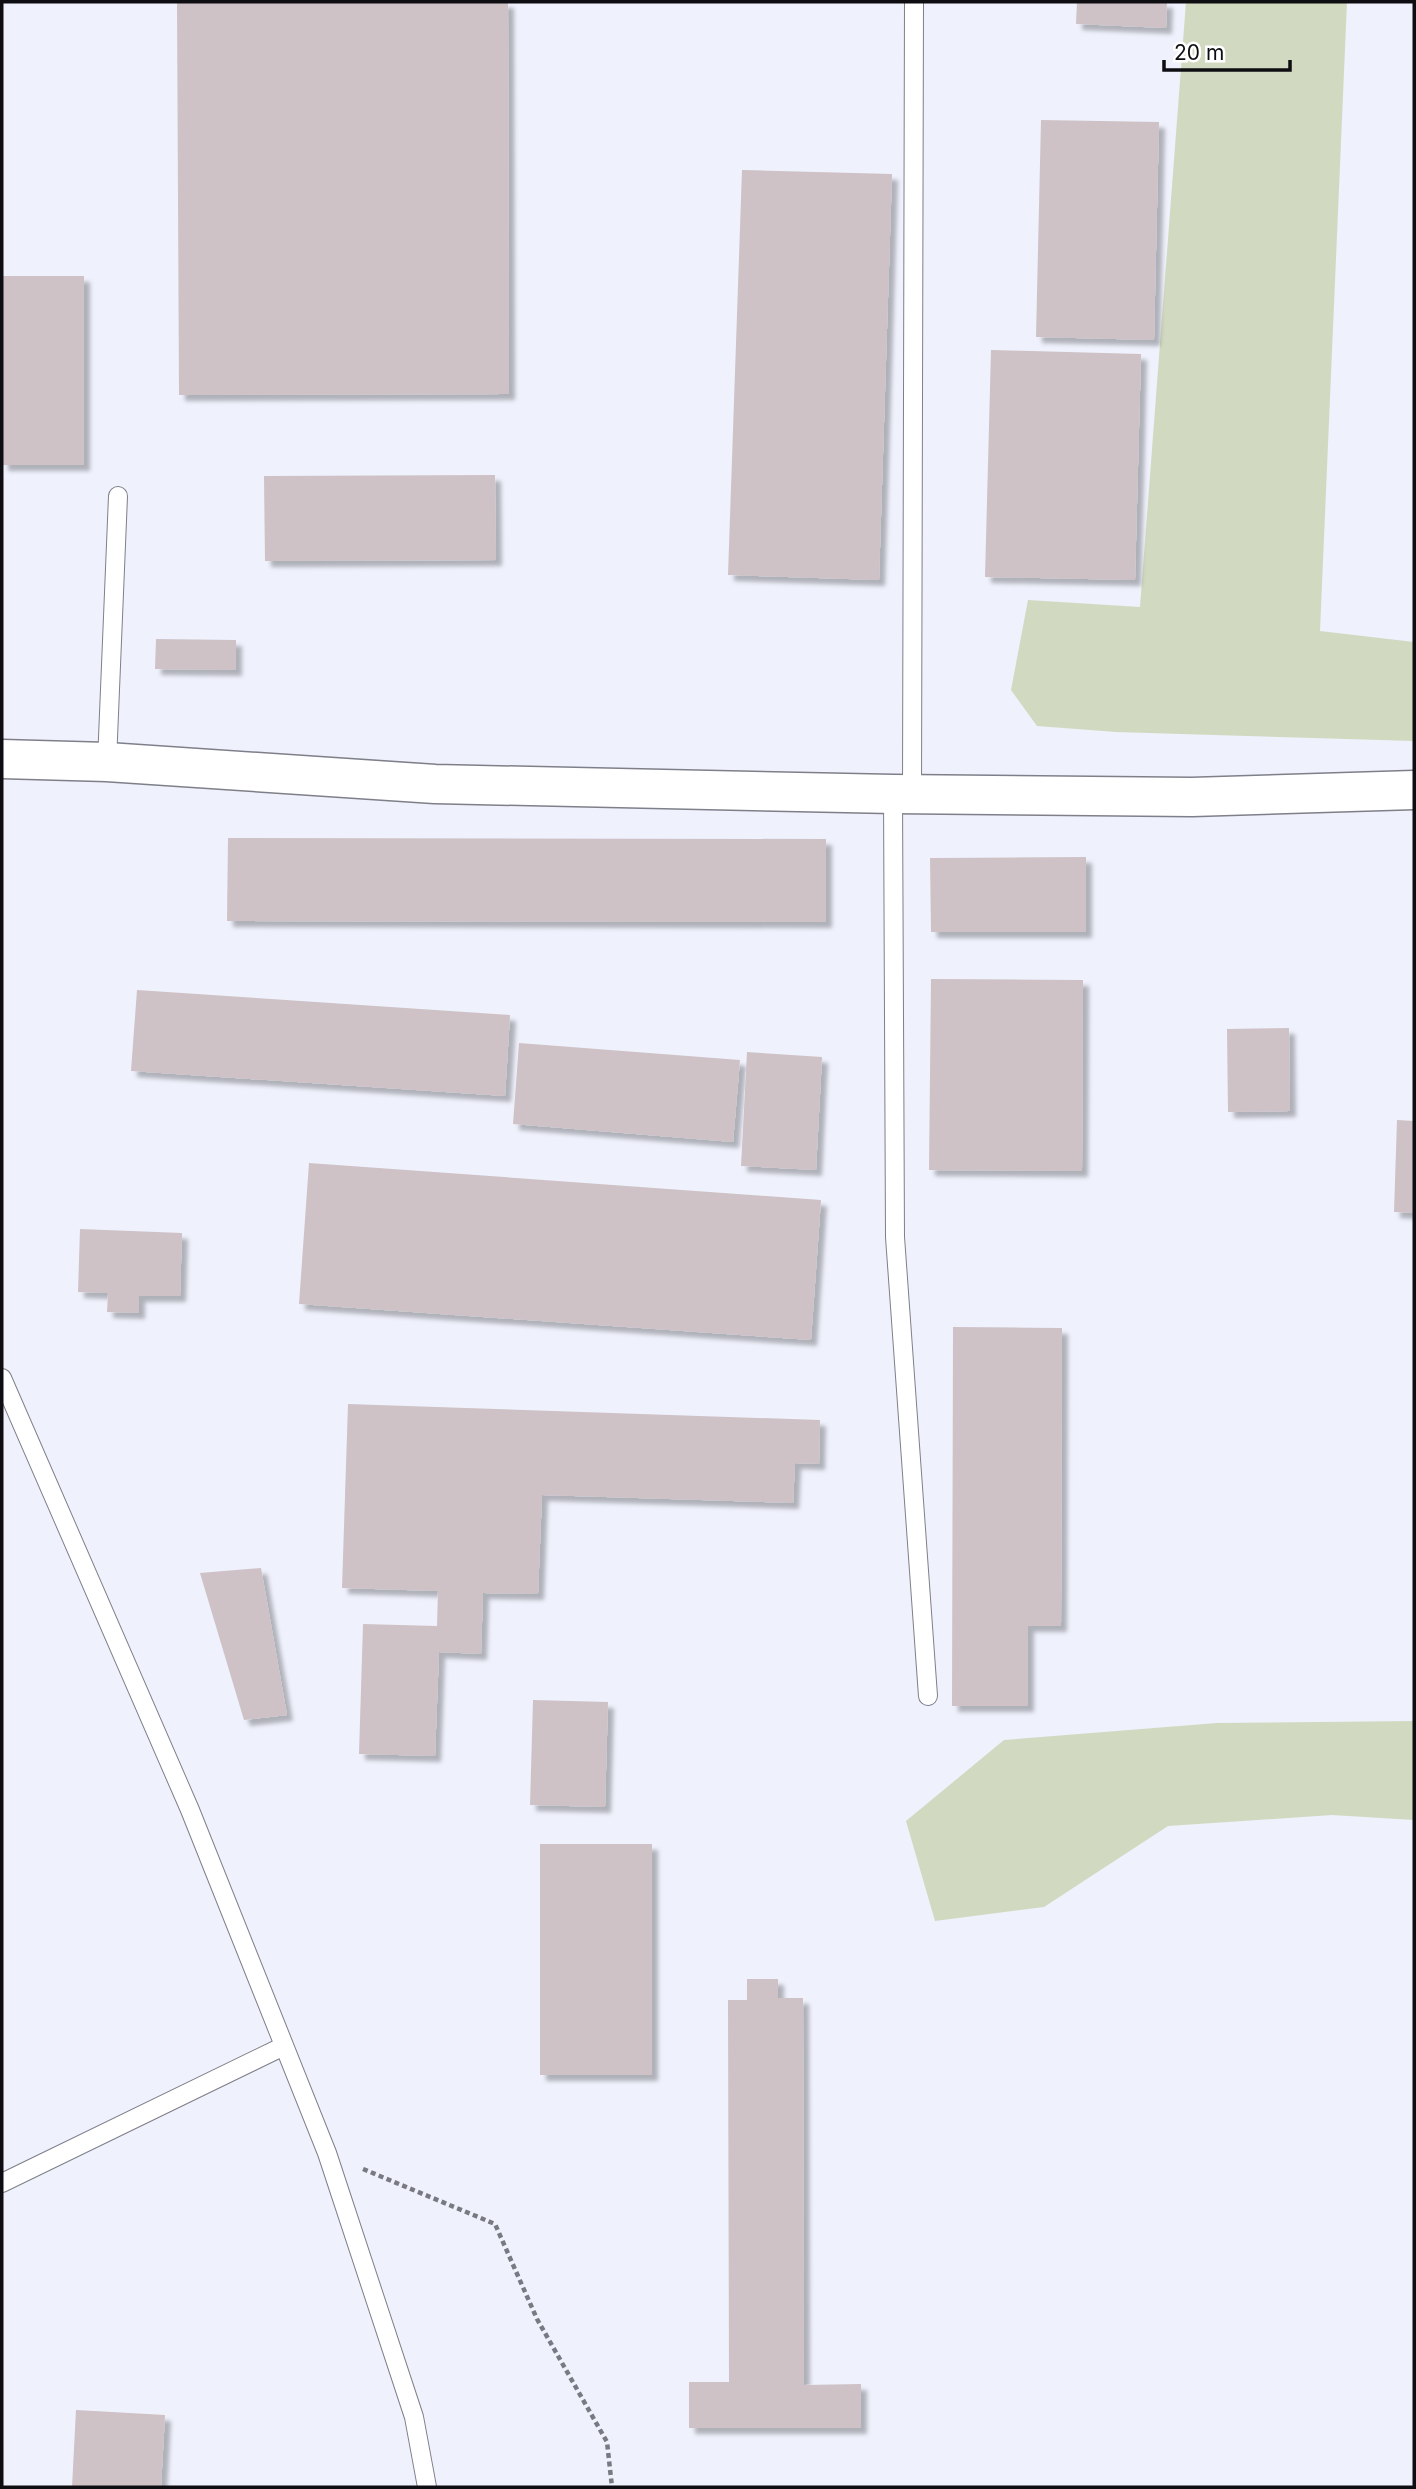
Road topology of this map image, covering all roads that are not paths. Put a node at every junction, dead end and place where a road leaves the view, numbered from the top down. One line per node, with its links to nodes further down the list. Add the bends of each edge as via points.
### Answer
1 (914, 2): 6 (lane)
2 (118, 496): 4 (lane)
3 (2, 759): 4 (street)
4 (107, 762): 6 (street, via 435,784)
5 (1414, 790): 6 (street, via 1192,797)
6 (903, 794): 8 (lane, via 895,1237)
7 (2, 1378): 9 (lane, via 190,1810)
8 (928, 1696)
9 (284, 2046): 10 (lane); 11 (lane, via 327,2153 414,2417)
10 (2, 2183)
11 (427, 2487)

